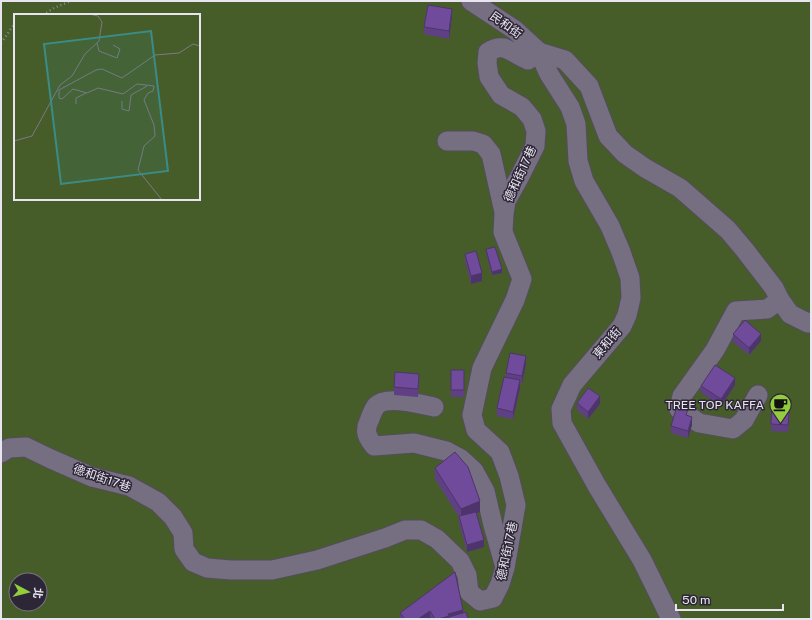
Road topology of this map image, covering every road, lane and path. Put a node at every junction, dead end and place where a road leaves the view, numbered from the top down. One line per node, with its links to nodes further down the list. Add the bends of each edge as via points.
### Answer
1 (71, 1): 3 (path)
2 (471, 1): 6 (street, 民和街, via 515,30)
3 (45, 14)
4 (14, 24): 5 (path)
5 (1, 43)
6 (539, 52): 8 (street, 德和街17巷, via 528,60 506,47 494,48 488,52 486,63 489,77 502,95 522,107 532,119 536,131 535,146 506,201); 9 (street, via 565,60 589,86 608,136 625,154 680,188 728,230 774,288); 15 (street, 東和街, via 549,74 570,107 576,124 578,161 584,181 610,226 630,278 631,298 628,315 622,326 572,386 561,409 562,423 642,560)
7 (447, 141): 8 (street, via 473,141 483,144 491,154)
8 (504, 214): 14 (street, 德和街17巷, via 503,232 522,279 516,300 482,368 472,414 476,430 500,452 510,476 516,505)
9 (780, 300): 10 (street, via 790,314 808,323); 11 (street, via 767,309 736,311 715,350 682,396 679,409 699,423 733,429 744,420)
10 (811, 322)
11 (758, 396)
12 (434, 407): 14 (street, via 386,401 376,406 365,428 368,438 374,446 414,443 446,451 461,459 474,472 485,491)
13 (1, 453): 14 (street, 德和街17巷, via 9,448 26,447 92,477 129,486 158,502 173,517 182,533 184,549 193,562 207,568 272,570 317,560 405,530 421,530 437,539 460,561 467,575 469,592 480,601 493,598)
14 (505, 568)
15 (670, 619)

